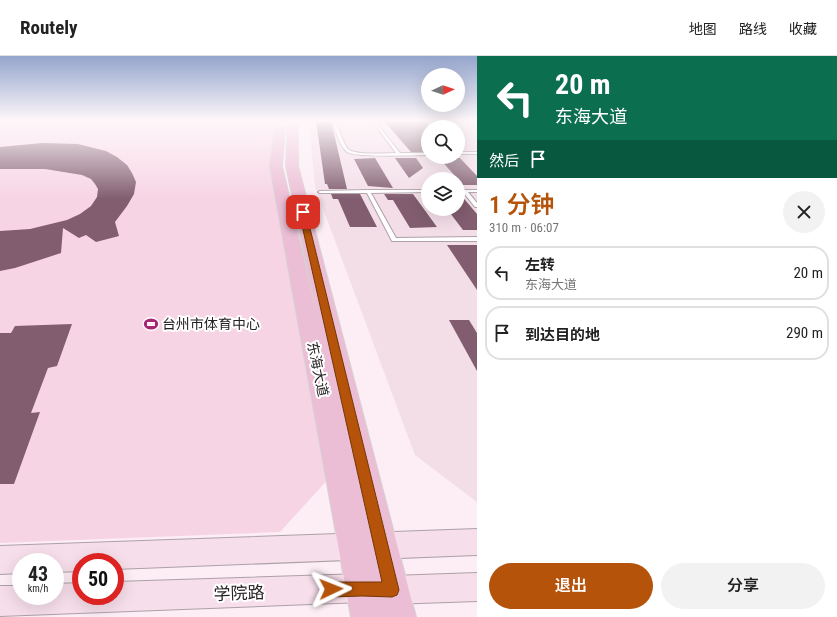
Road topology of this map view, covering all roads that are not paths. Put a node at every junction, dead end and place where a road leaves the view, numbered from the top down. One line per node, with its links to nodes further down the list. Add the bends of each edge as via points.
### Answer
1 (278, 147): 19 (main road, 东海大道, via 276,166)
2 (292, 147): 18 (main road, 东海大道, via 292,166)
3 (345, 147): 7 (lane, via 349,152 359,154)
4 (394, 147): 7 (lane)
5 (465, 153): 6 (lane)
6 (477, 153)
7 (399, 154): 8 (lane)
8 (421, 154)
9 (368, 191): 10 (lane); 13 (lane); 16 (lane, via 394,240)
10 (421, 191)
11 (465, 191): 12 (lane)
12 (477, 191)
13 (320, 192)
14 (465, 192): 15 (lane)
15 (477, 206)
16 (477, 239)
17 (477, 542): 18 (main road)
18 (380, 545): 19 (main road); 23 (main road, 东海大道)
19 (354, 547): 20 (main road); 22 (main road, 东海大道)
20 (0, 560)
21 (477, 587): 23 (main road, 学院路)
22 (362, 588): 23 (main road, 学院路); 24 (main road, 学院路); 25 (main road, 东海大道)
23 (392, 590): 26 (main road, 东海大道)
24 (0, 602)
25 (369, 617)
26 (398, 617)

